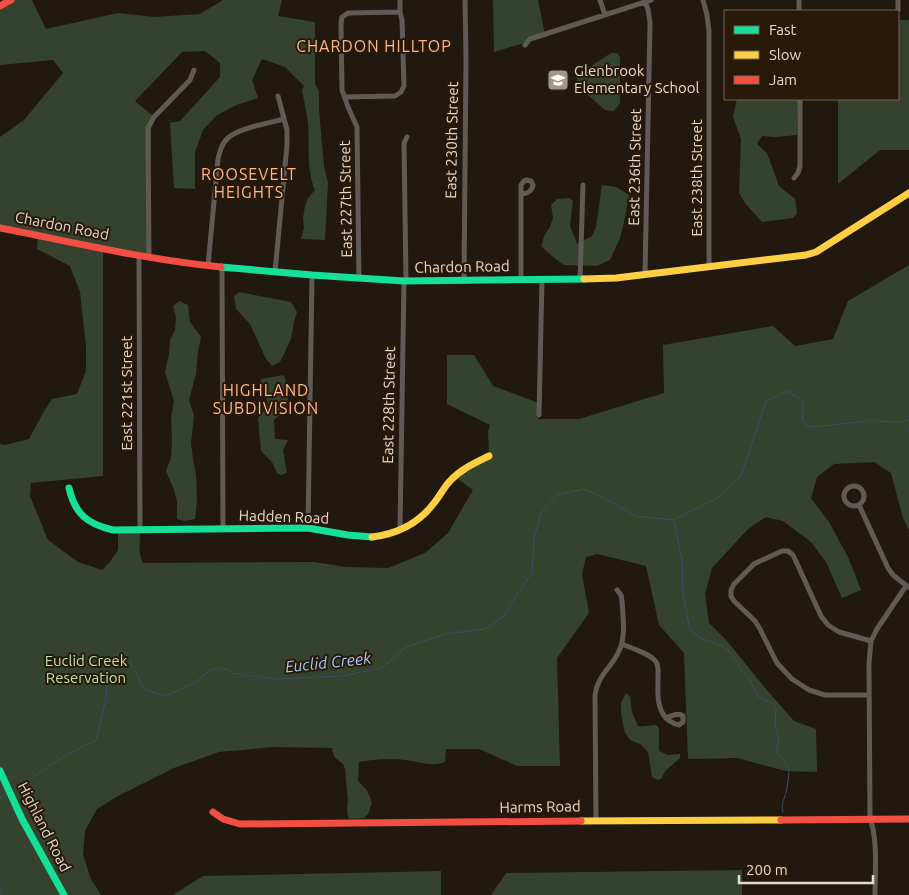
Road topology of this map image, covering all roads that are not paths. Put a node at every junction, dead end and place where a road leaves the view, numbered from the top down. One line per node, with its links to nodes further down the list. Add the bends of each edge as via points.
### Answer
1 (12, 0): 8 (street)
2 (400, 0): 10 (street)
3 (465, 0): 37 (street, East 230th Street)
4 (600, 0): 11 (street)
5 (704, 0): 28 (street, East 238th Street, via 709,31)
6 (898, 0): 9 (street)
7 (648, 1): 11 (street); 30 (street, East 236th Street)
8 (0, 6)
9 (898, 10)
10 (400, 12): 15 (street, via 404,86 401,92 395,96); 15 (street, East 227th Street, via 355,12 342,17 342,84)
11 (605, 15): 12 (street, via 530,39)
12 (526, 45)
13 (194, 70): 25 (street, via 190,80 154,117 148,128)
14 (278, 96): 17 (street)
15 (345, 97): 32 (street, East 227th Street, via 357,127)
16 (800, 100): 19 (street, via 800,168)
17 (284, 119): 26 (street, via 239,131 223,144 218,159); 29 (street, via 288,145)
18 (407, 136): 36 (street, East 228th Street, via 404,143)
19 (794, 178)
20 (583, 185): 33 (street)
21 (909, 193): 28 (street, Chardon Road, via 816,252)
22 (521, 194): 34 (street)
23 (0, 228): 24 (street, Chardon Road)
24 (139, 255): 25 (street, Chardon Road); 44 (street, East 221st Street)
25 (149, 257): 26 (street, Chardon Road)
26 (208, 266): 27 (street, Chardon Road)
27 (222, 267): 29 (street, Chardon Road); 43 (street)
28 (709, 267): 30 (street, Chardon Road)
29 (275, 272): 31 (street, Chardon Road)
30 (645, 274): 33 (street, Chardon Road)
31 (312, 275): 32 (street, Chardon Road); 42 (street)
32 (359, 279): 36 (street, Chardon Road)
33 (580, 279): 35 (street, Chardon Road)
34 (521, 280): 35 (street, Chardon Road); 37 (street, Chardon Road)
35 (542, 280): 38 (street)
36 (405, 281): 37 (street, Chardon Road); 45 (street, East 228th Street)
37 (464, 281)
38 (538, 415)
39 (489, 456): 45 (street, Hadden Road, via 454,476 426,513)
40 (69, 488): 44 (street, Hadden Road, via 75,508 91,523 113,530)
41 (859, 504): 46 (street, via 888,568)
42 (308, 528): 43 (street, Hadden Road); 45 (street, Hadden Road, via 357,537 374,537)
43 (223, 529): 44 (street, Hadden Road)
44 (140, 530)
45 (400, 530)
46 (908, 587): 48 (street, via 884,618)
47 (617, 590): 49 (street, via 622,601)
48 (872, 641): 50 (street); 50 (street, via 839,632 828,625 788,551 754,564 731,590 734,601 755,622 777,663 792,679 825,695)
49 (622, 644): 51 (street, via 657,663 659,705); 56 (street, via 595,692)
50 (869, 695): 54 (street)
51 (666, 718)
52 (0, 772): 57 (street, Highland Road)
53 (213, 812): 56 (street, Harms Road, via 240,824)
54 (870, 819): 55 (street, Harms Road); 56 (street, Harms Road); 58 (street, via 875,838)
55 (909, 819)
56 (596, 820)
57 (64, 895)
58 (875, 895)

